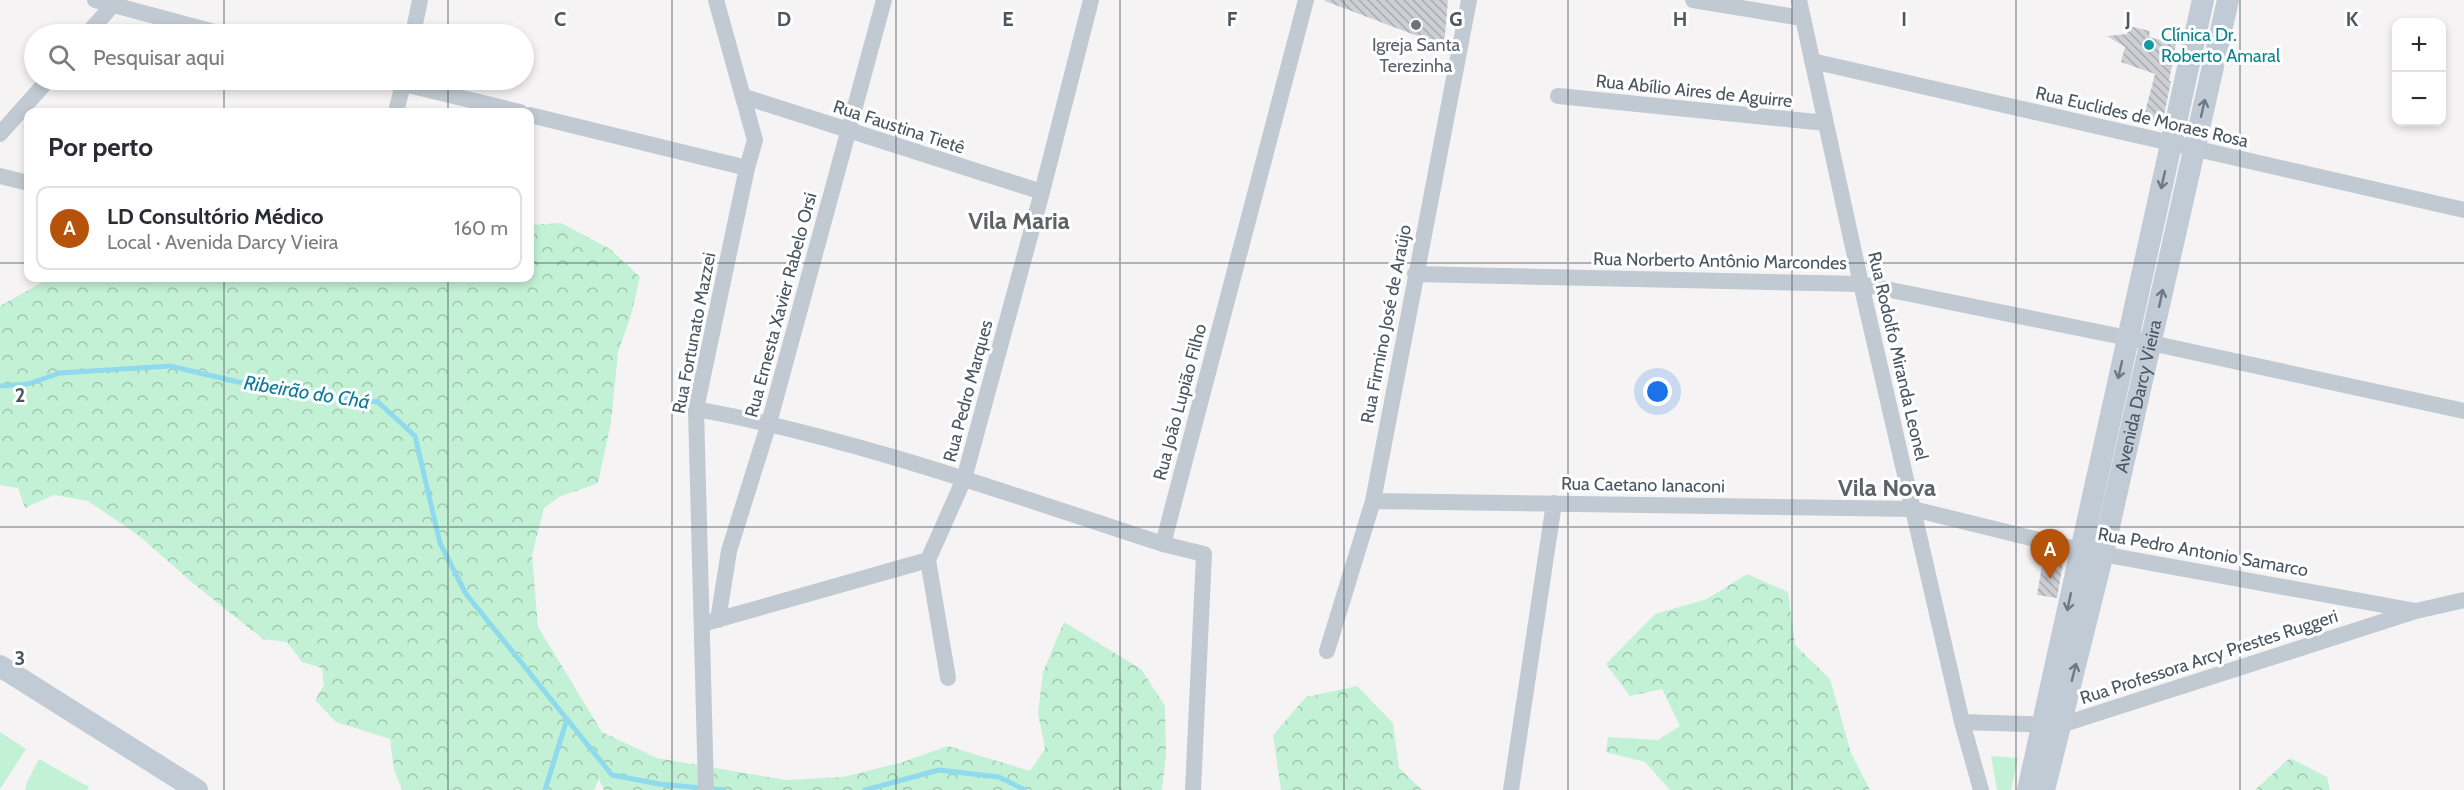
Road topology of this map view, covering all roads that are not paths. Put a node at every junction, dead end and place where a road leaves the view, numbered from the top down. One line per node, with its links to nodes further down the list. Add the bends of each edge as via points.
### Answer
1 (95, 0): 12 (street)
2 (420, 0): 16 (street)
3 (716, 0): 22 (street, Rua Fortunato Mazzei)
4 (884, 0): 27 (street, Rua Ernesta Xavier Rabelo Orsi)
5 (1091, 0): 34 (street, Rua Pedro Marques)
6 (1305, 0): 47 (street, Rua João Lupião Filho)
7 (1469, 0): 36 (street, Rua Firmino José de Araújo)
8 (1693, 0): 13 (street)
9 (1799, 0): 13 (street, Rua Rodolfo Miranda Leonel)
10 (2203, 0): 29 (main road, Avenida Darcy Vieira)
11 (2228, 0): 30 (main road, Avenida Darcy Vieira, one-way to 11)
12 (114, 3): 14 (street); 15 (street)
13 (1802, 18): 17 (street, Rua Rodolfo Miranda Leonel)
14 (96, 24)
15 (187, 24)
16 (415, 24)
17 (1812, 61): 26 (street, Rua Rodolfo Miranda Leonel); 29 (street, Rua Euclides de Moraes Rosa)
18 (39, 90): 28 (street)
19 (397, 90): 23 (street)
20 (433, 90): 24 (street)
21 (1558, 96): 26 (street, Rua Abílio Aires de Aguirre)
22 (745, 97): 27 (street, Rua Faustina Tietê); 31 (street, Rua Fortunato Mazzei, via 755,140)
23 (396, 108)
24 (504, 108)
25 (534, 116): 31 (street)
26 (1826, 123): 37 (street, Rua Rodolfo Miranda Leonel)
27 (848, 131): 34 (street, Rua Faustina Tietê); 42 (street, Rua Ernesta Xavier Rabelo Orsi)
28 (0, 134)
29 (2171, 143): 30 (street, Rua Euclides de Moraes Rosa); 38 (main road, Avenida Darcy Vieira, one-way to 38)
30 (2194, 149): 35 (street, Rua Euclides de Moraes Rosa); 39 (main road, Avenida Darcy Vieira, one-way to 30)
31 (747, 168): 40 (street, Rua Fortunato Mazzei)
32 (0, 176): 33 (street)
33 (24, 182)
34 (1042, 192): 43 (street, Rua Pedro Marques)
35 (2464, 210)
36 (1415, 274): 37 (street, Rua Norberto Antônio Marcondes); 44 (street, Rua Firmino José de Araújo)
37 (1861, 284): 38 (street, Rua Norberto Antônio Marcondes); 46 (street, Rua Rodolfo Miranda Leonel)
38 (2128, 338): 39 (street, Rua Norberto Antônio Marcondes); 48 (main road, Avenida Darcy Vieira, one-way to 48)
39 (2151, 343): 41 (street, Rua Norberto Antônio Marcondes); 49 (main road, Avenida Darcy Vieira)
40 (696, 409): 42 (street); 53 (street, Rua Fortunato Mazzei)
41 (2464, 411)
42 (769, 423): 43 (street); 53 (street, Rua Ernesta Xavier Rabelo Orsi)
43 (964, 479): 47 (street); 50 (street, Rua Pedro Marques)
44 (1373, 501): 45 (street, Rua Caetano Ianaconi); 54 (street, Rua Firmino José de Araújo)
45 (1554, 503): 46 (street, Rua Caetano Ianaconi); 62 (street)
46 (1913, 509): 48 (street, Rua Pedro Antonio Samarco); 57 (street, Rua Rodolfo Miranda Leonel)
47 (1163, 544): 61 (street, via 1204,554)
48 (2080, 549): 49 (street, Rua Pedro Antonio Samarco); 58 (main road, Avenida Darcy Vieira, one-way to 58)
49 (2103, 554): 52 (street, Rua Pedro Antonio Samarco); 58 (main road, Avenida Darcy Vieira, one-way to 49)
50 (928, 560): 53 (street); 56 (street)
51 (2464, 600): 52 (street, Rua Professora Arcy Prestes Ruggeri)
52 (2416, 611): 58 (street, Rua Professora Arcy Prestes Ruggeri)
53 (710, 622): 60 (street, Rua Fortunato Mazzei)
54 (1327, 651)
55 (0, 666): 59 (main road)
56 (948, 678)
57 (1962, 722): 58 (street, Rua Professora Arcy Prestes Ruggeri); 63 (street, Rua Rodolfo Miranda Leonel)
58 (2052, 725): 64 (main road, Avenida Darcy Vieira); 65 (main road, Avenida Darcy Vieira)
59 (197, 790)
60 (706, 790)
61 (1193, 790)
62 (1511, 790)
63 (1981, 790)
64 (2028, 790)
65 (2044, 790)

